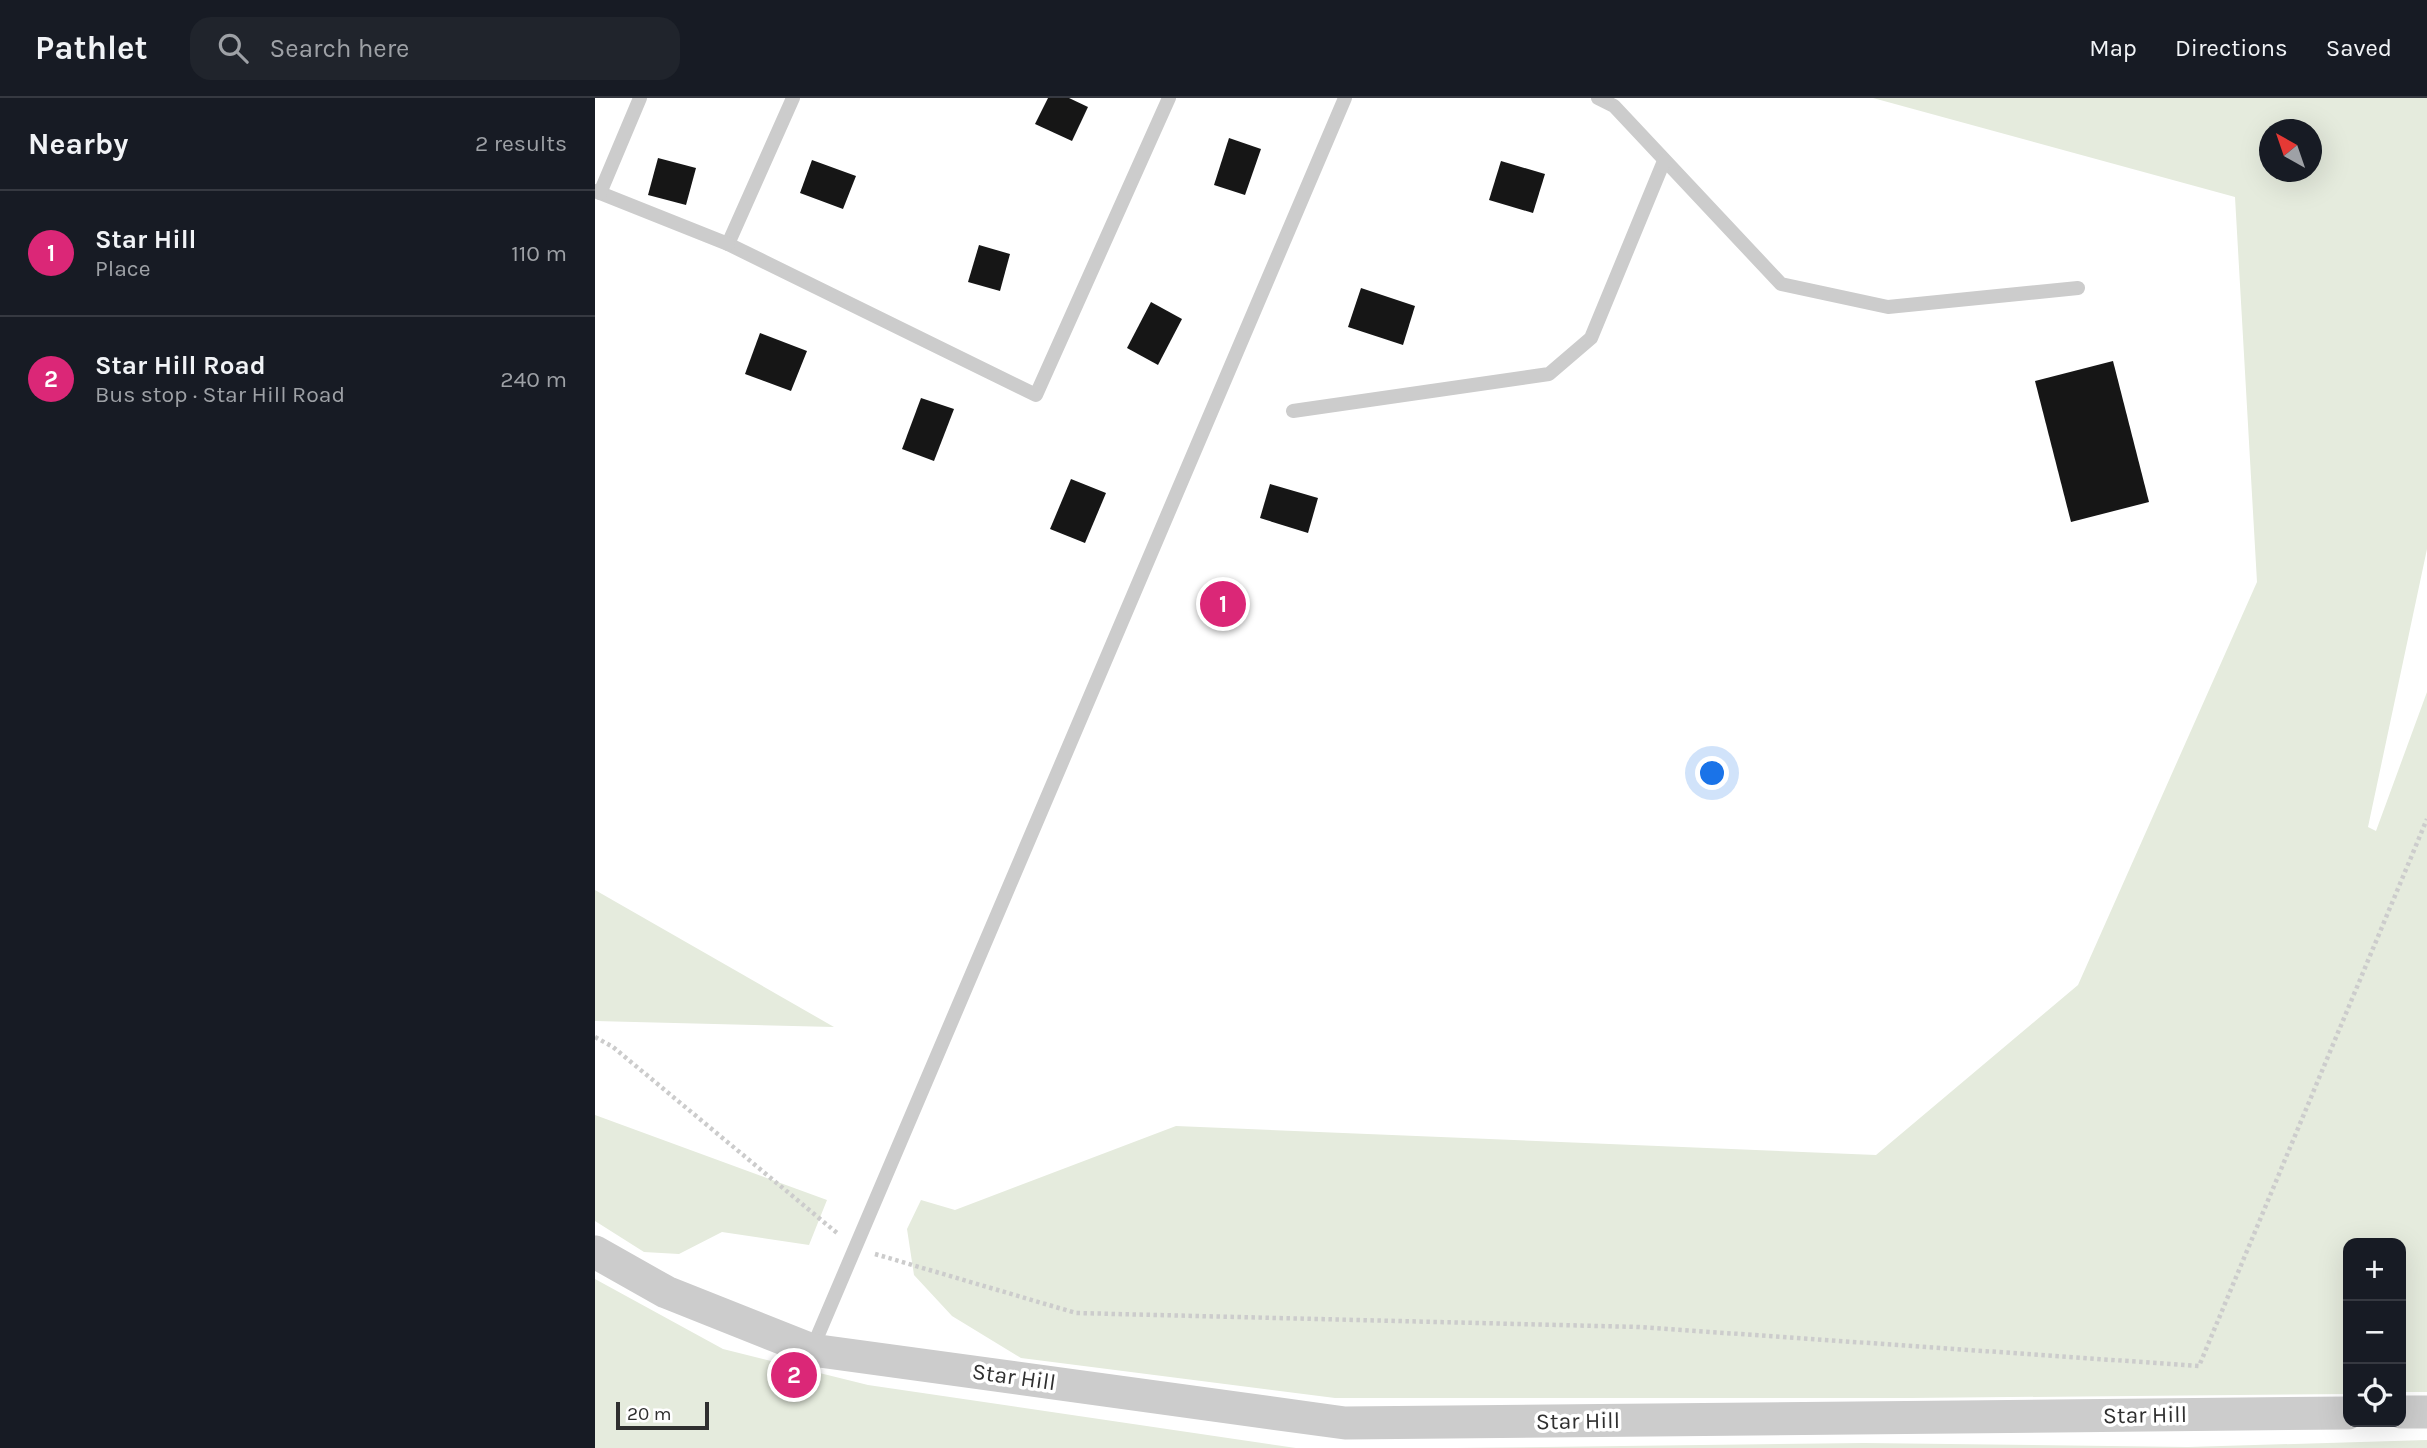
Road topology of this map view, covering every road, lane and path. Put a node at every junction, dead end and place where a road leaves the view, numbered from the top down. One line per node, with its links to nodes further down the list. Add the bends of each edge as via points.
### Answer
1 (640, 98): 7 (lane)
2 (793, 98): 8 (lane)
3 (1169, 98): 8 (lane, via 1036,395)
4 (1345, 98): 13 (lane)
5 (1598, 98): 6 (lane, via 1614,106)
6 (1664, 161): 9 (lane, via 1781,284 1888,307); 10 (lane, via 1591,338 1549,374)
7 (598, 192): 8 (lane)
8 (728, 244)
9 (2078, 288)
10 (1293, 411)
11 (2427, 819): 13 (path, via 2199,1366 1639,1327 1076,1313)
12 (595, 1037): 13 (path, via 613,1047)
13 (855, 1248): 15 (lane)
14 (595, 1252): 15 (street, Star Hill, via 666,1292)
15 (812, 1350): 18 (street, Star Hill, via 1345,1423)
16 (2406, 1412): 17 (street)
17 (2427, 1412)
18 (2343, 1413)

